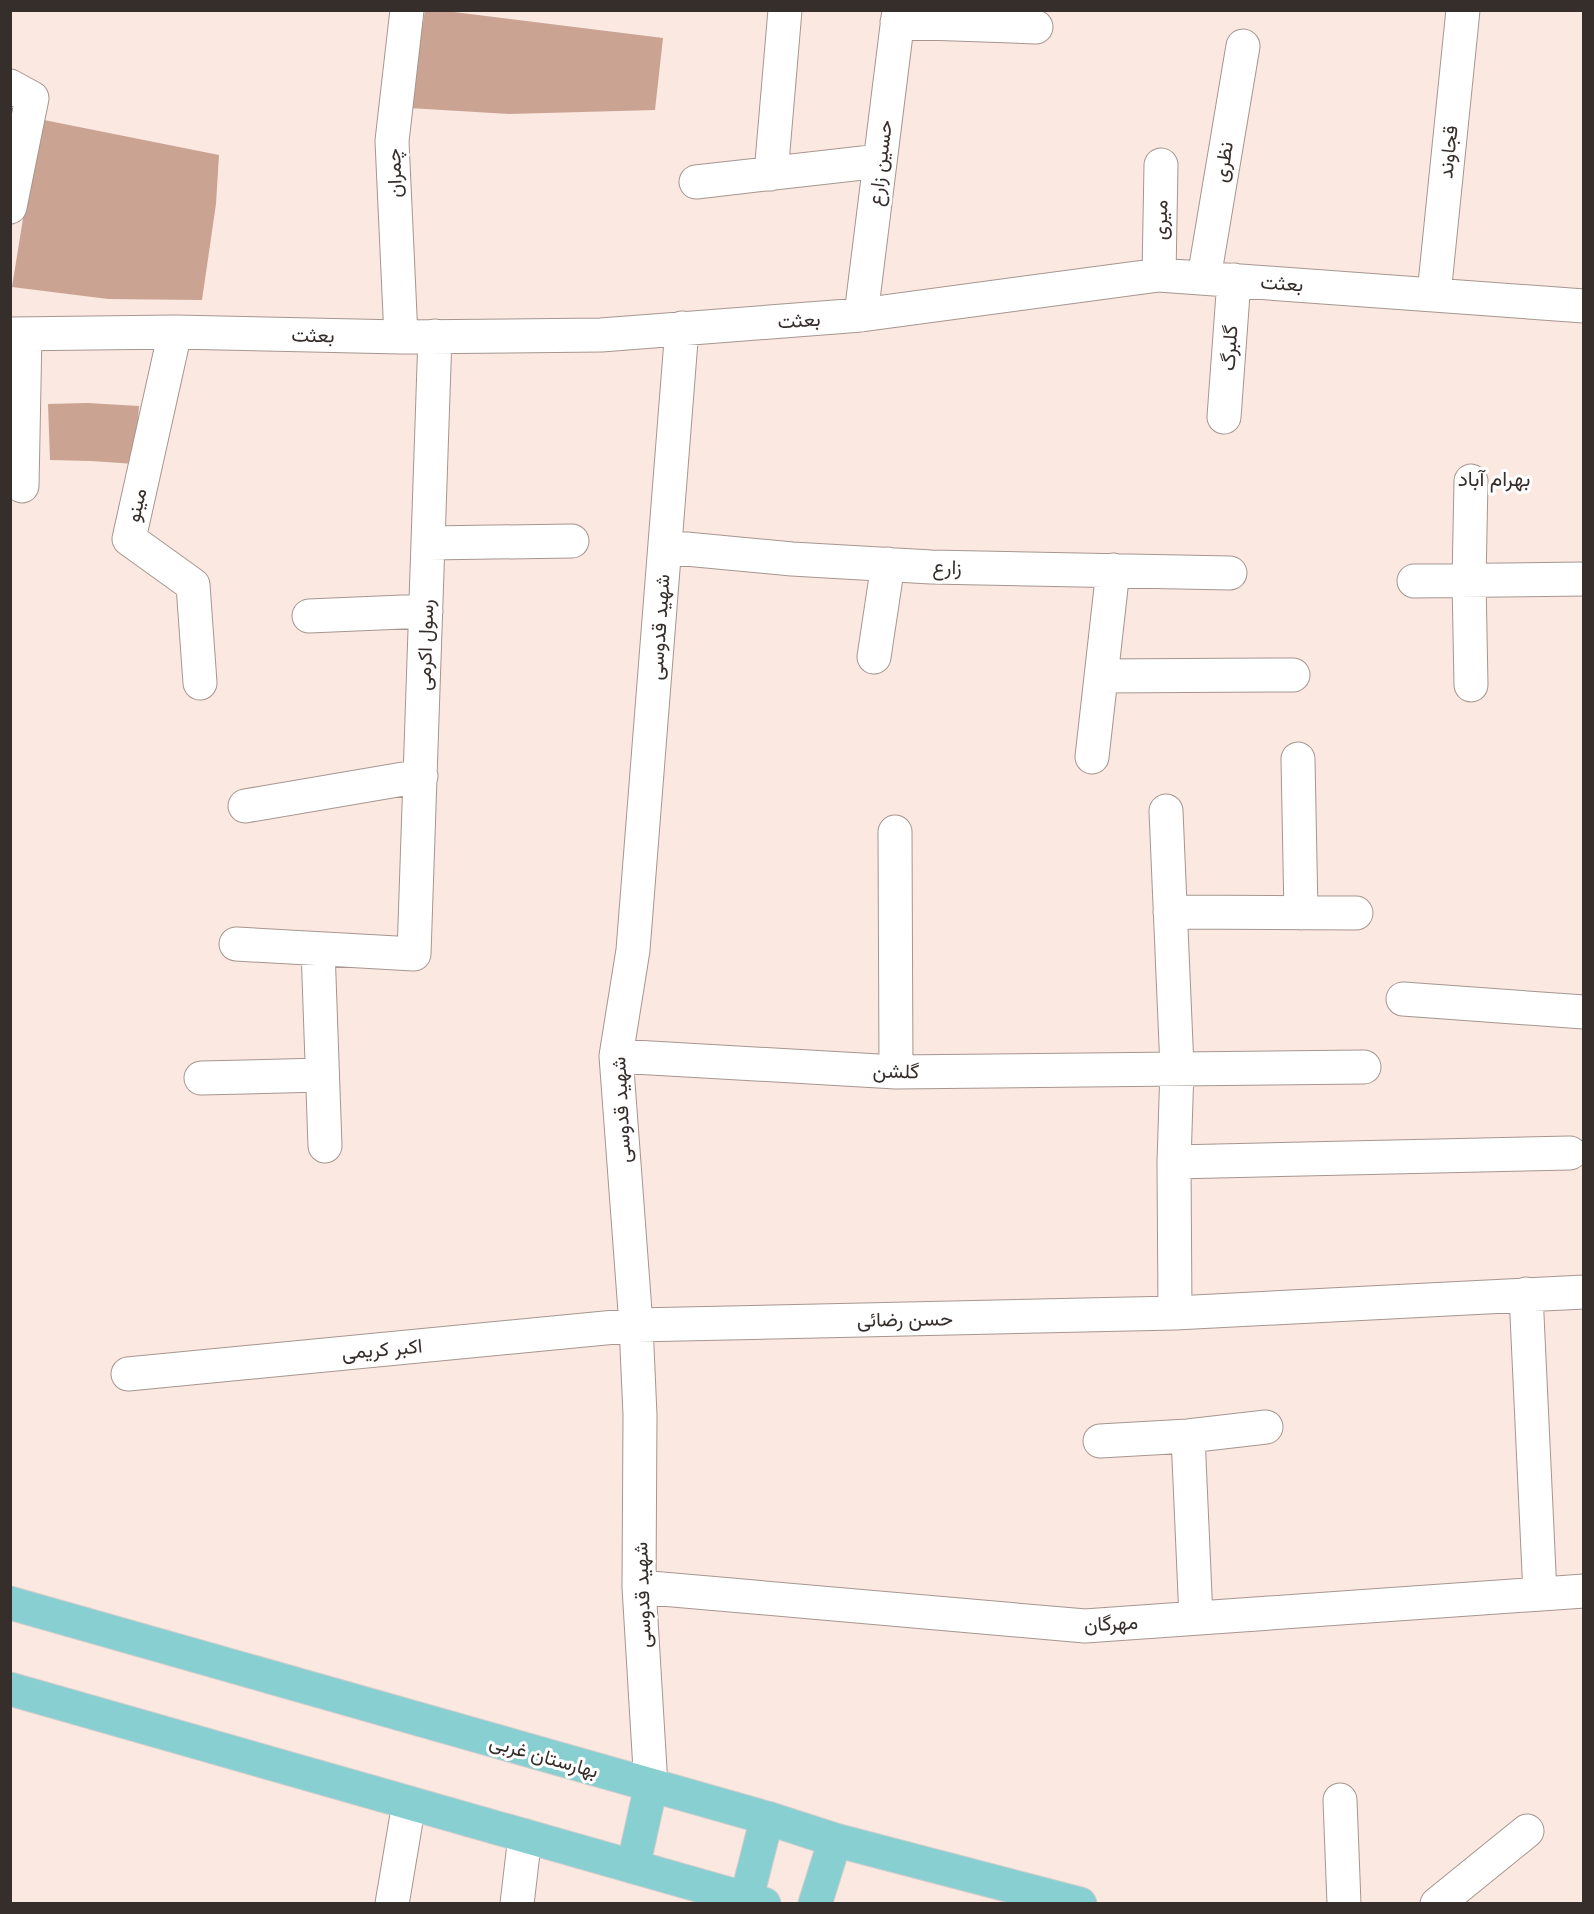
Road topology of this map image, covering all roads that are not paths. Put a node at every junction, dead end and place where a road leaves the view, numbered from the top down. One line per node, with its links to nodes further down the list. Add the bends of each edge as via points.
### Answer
1 (407, 10): 22 (street, چمران, via 392,141)
2 (785, 10): 10 (street)
3 (1463, 10): 15 (street, قجاوند)
4 (898, 16): 5 (street); 8 (street, حسین زارع)
5 (1036, 27)
6 (1243, 46): 14 (street, نظری)
7 (10, 86): 12 (street, via 32,98)
8 (880, 161): 10 (street); 17 (street, حسین زارع)
9 (1161, 165): 13 (street, میری)
10 (771, 174): 11 (street)
11 (696, 182)
12 (10, 207)
13 (1159, 275): 14 (street, بعثت); 17 (street, بعثت)
14 (1219, 279): 15 (street, بعثت); 23 (street, گلبرگ)
15 (1434, 294): 16 (street, بعثت)
16 (1584, 306)
17 (861, 315): 18 (street, بعثت)
18 (682, 328): 21 (street, بعثت, via 602,334); 28 (street, شهید قدوسی)
19 (175, 332): 20 (street, بعثت); 22 (street, بعثت); 40 (street, مینو, via 129,540 193,585)
20 (18, 334): 25 (street)
21 (435, 336): 22 (street, بعثت); 27 (street, رسول اکرمی)
22 (401, 337)
23 (1224, 417)
24 (1471, 481): 33 (street)
25 (22, 486)
26 (572, 541): 27 (street)
27 (428, 543): 35 (street, رسول اکرمی)
28 (665, 548): 29 (street, زارع); 55 (street, شهید قدوسی, via 633,950)
29 (888, 564): 30 (street, زارع); 37 (street)
30 (1113, 570): 31 (street, زارع); 39 (street)
31 (1230, 573)
32 (1584, 579): 33 (street)
33 (1469, 580): 34 (street); 41 (street)
34 (1414, 581)
35 (426, 611): 36 (street); 44 (street, رسول اکرمی)
36 (309, 615)
37 (874, 657)
38 (1293, 675): 39 (street)
39 (1101, 676): 42 (street)
40 (200, 683)
41 (1471, 685)
42 (1092, 757)
43 (1298, 759): 49 (street)
44 (421, 776): 45 (street); 52 (street, رسول اکرمی, via 414,954)
45 (245, 806)
46 (1166, 811): 48 (street)
47 (895, 832): 58 (street)
48 (1170, 912): 49 (street); 57 (street)
49 (1301, 913): 50 (street)
50 (1356, 913)
51 (236, 944): 52 (street)
52 (318, 949): 59 (street)
53 (1403, 999): 54 (street)
54 (1584, 1012)
55 (616, 1056): 58 (street, گلشن); 67 (street, شهید قدوسی)
56 (1364, 1067): 57 (street, گلشن)
57 (1177, 1068): 58 (street, گلشن); 63 (street)
58 (896, 1072)
59 (322, 1075): 60 (street); 61 (street)
60 (201, 1078)
61 (325, 1146)
62 (1570, 1154): 63 (street)
63 (1174, 1162): 66 (street)
64 (1584, 1292): 65 (street, حسن رضائی)
65 (1526, 1294): 66 (street, حسن رضائی); 74 (street)
66 (1175, 1312): 67 (street, حسن رضائی)
67 (636, 1325): 68 (street, اکبر کریمی); 72 (street, شهید قدوسی)
68 (128, 1374)
69 (1266, 1426): 70 (street)
70 (1188, 1436): 71 (street); 76 (street)
71 (1100, 1441)
72 (639, 1587): 76 (street, مهرگان, via 1085,1626); 78 (street, شهید قدوسی)
73 (1584, 1591): 74 (street, مهرگان)
74 (1540, 1594): 76 (street, مهرگان)
75 (10, 1603): 78 (main road, بهارستان غربی)
76 (1196, 1618)
77 (10, 1689): 80 (main road)
78 (651, 1786): 81 (main road, بهارستان غربی); 85 (main road)
79 (1340, 1800): 91 (street)
80 (409, 1803): 83 (main road); 87 (street)
81 (767, 1818): 84 (main road, بهارستان غربی); 86 (main road)
82 (1527, 1831): 92 (street)
83 (525, 1836): 85 (main road); 88 (street)
84 (834, 1840): 89 (main road); 90 (main road, بهارستان غربی)
85 (633, 1867): 86 (main road)
86 (752, 1902)
87 (392, 1904)
88 (517, 1904)
89 (815, 1904)
90 (1080, 1904)
91 (1344, 1904)
92 (1437, 1904)

